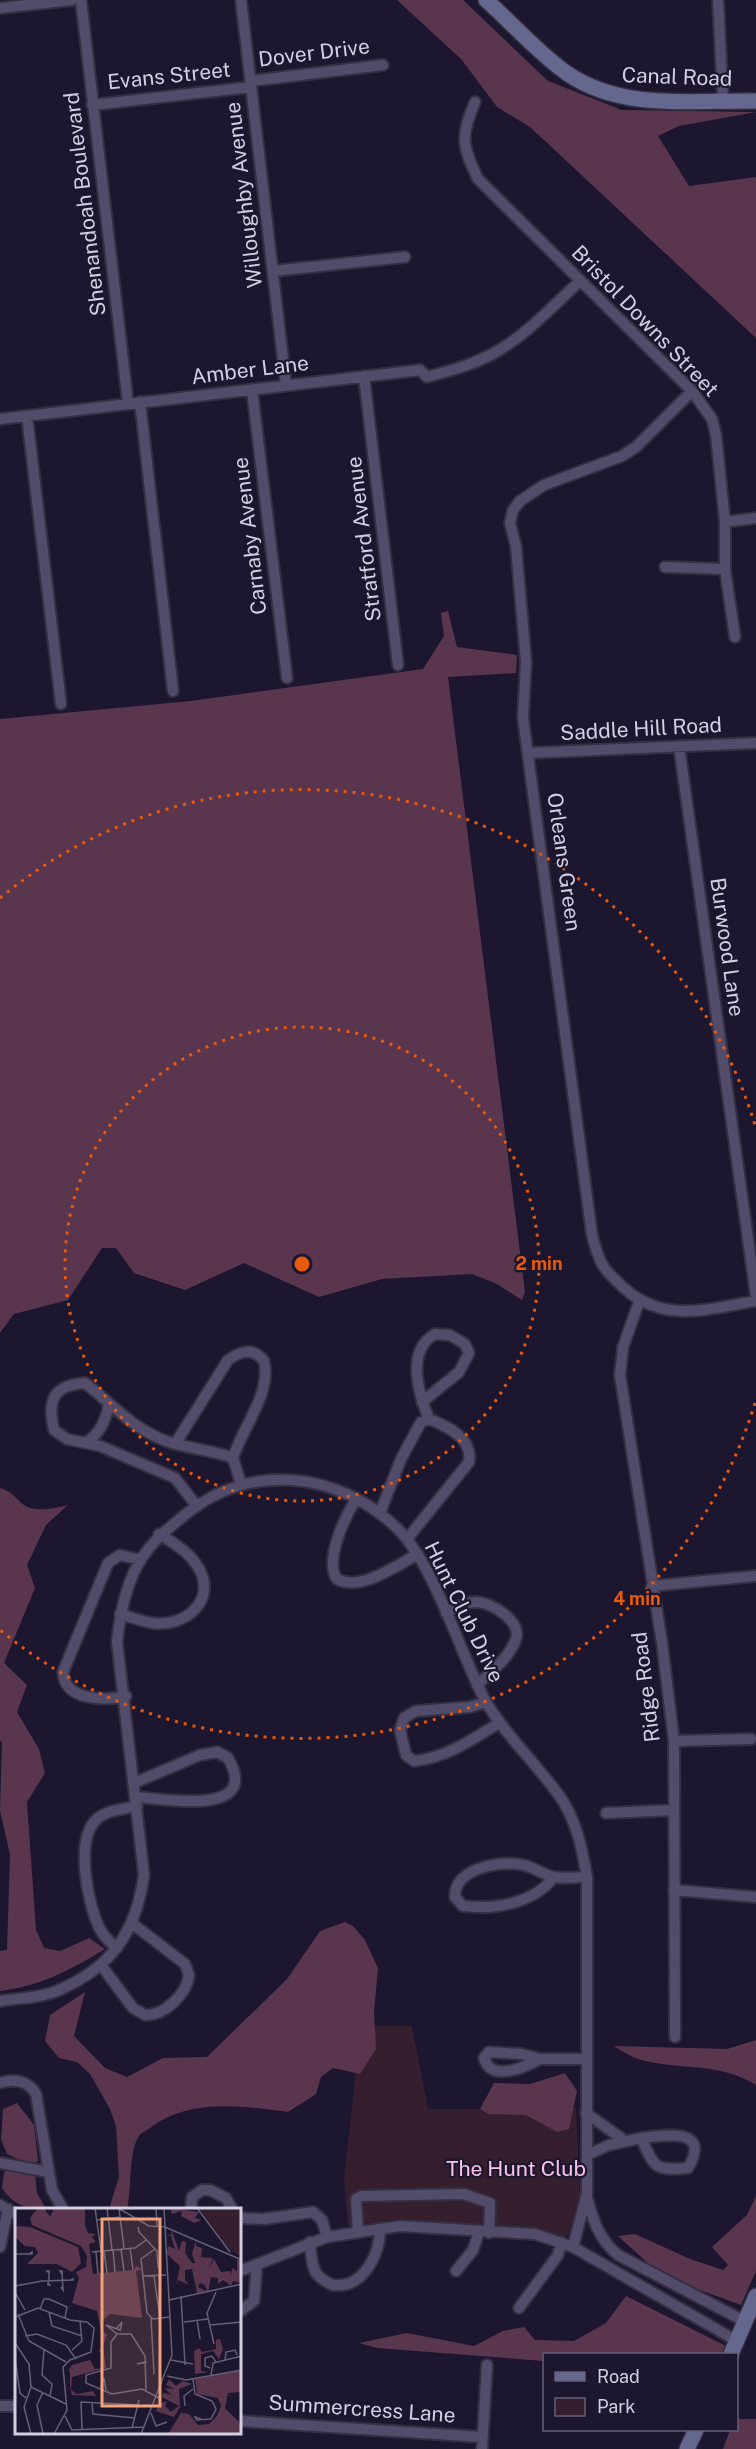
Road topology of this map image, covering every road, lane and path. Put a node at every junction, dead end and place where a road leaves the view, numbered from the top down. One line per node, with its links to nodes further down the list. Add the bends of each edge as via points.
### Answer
1 (72, 0): 6 (street)
2 (81, 0): 12 (street, Shenandoah Boulevard)
3 (242, 0): 8 (street, Willoughby Avenue)
4 (486, 0): 9 (main road, Canal Road, via 567,73 610,95)
5 (718, 0): 9 (street)
6 (0, 8)
7 (383, 65): 8 (street, Dover Drive)
8 (251, 84): 12 (street, Evans Street); 14 (street, Willoughby Avenue)
9 (723, 100): 10 (main road, Canal Road)
10 (756, 101)
11 (475, 102): 15 (street, Bristol Downs Street, via 464,127 469,160 478,179)
12 (92, 105): 21 (street, Shenandoah Boulevard)
13 (405, 257): 14 (street)
14 (273, 271): 17 (street, Willoughby Avenue)
15 (579, 282): 16 (street, Amber Lane, via 522,334 484,358 427,377 420,370); 19 (street, Bristol Downs Street)
16 (364, 376): 17 (street, Amber Lane); 29 (street, Stratford Avenue)
17 (286, 385): 18 (street, Amber Lane)
18 (252, 390): 20 (street, Amber Lane); 30 (street, Carnaby Avenue)
19 (692, 391): 25 (street, Bristol Downs Street, via 712,419 716,435); 35 (street, Orleans Green, via 636,447 544,485 513,510 510,523 516,546 526,662 523,718)
20 (140, 402): 21 (street, Amber Lane); 31 (street)
21 (128, 403): 22 (street)
22 (27, 416): 23 (street); 32 (street)
23 (0, 419)
24 (756, 518): 25 (street)
25 (724, 522): 27 (street, Bristol Downs Street)
26 (665, 567): 27 (street)
27 (725, 569): 28 (street, Bristol Downs Street)
28 (735, 637)
29 (398, 665)
30 (287, 678)
31 (173, 691)
32 (61, 704)
33 (756, 743): 34 (street, Saddle Hill Road)
34 (679, 746): 35 (street, Saddle Hill Road); 36 (street, Burwood Lane)
35 (528, 753): 38 (street, Orleans Green, via 592,1235 598,1260 608,1275)
36 (756, 1296)
37 (756, 1301): 38 (street, Orleans Green, via 681,1311 664,1311)
38 (639, 1302): 54 (street, Ridge Road, via 623,1347 620,1375)
39 (422, 1402): 39 (street, via 459,1372 469,1353 465,1344 450,1335 430,1337 422,1349 417,1373); 41 (street)
40 (109, 1406): 42 (street, via 103,1425); 42 (street, via 85,1383 63,1387 55,1395 50,1410 54,1430 67,1439); 43 (street)
41 (429, 1419): 48 (street, via 421,1422 414,1433); 50 (street, via 459,1435 468,1449 469,1462)
42 (86, 1443): 47 (street, via 175,1478)
43 (175, 1444): 44 (street); 44 (street, via 228,1360 241,1352 251,1352 264,1361 267,1378)
44 (233, 1458): 45 (street)
45 (241, 1484): 46 (street, Hunt Club Drive, via 284,1478 312,1481); 47 (street, Hunt Club Drive)
46 (356, 1499): 48 (street, Hunt Club Drive); 51 (street, via 347,1513 335,1551 333,1570 337,1580 364,1581)
47 (196, 1505): 49 (street, Hunt Club Drive)
48 (380, 1514): 50 (street, Hunt Club Drive)
49 (159, 1534): 52 (street, Hunt Club Drive); 56 (street, via 181,1548 198,1566 205,1584 204,1599 190,1614 165,1623)
50 (407, 1539): 51 (street, Hunt Club Drive)
51 (418, 1554): 55 (street, Hunt Club Drive)
52 (141, 1560): 56 (street, Hunt Club Drive); 58 (street, via 120,1556 108,1563 63,1672 66,1686 79,1694 108,1701)
53 (756, 1576): 54 (street)
54 (652, 1586): 62 (street, Ridge Road)
55 (446, 1613): 57 (street, Hunt Club Drive); 57 (street, via 461,1604 478,1602 494,1608 514,1625 517,1633 513,1645)
56 (120, 1614): 58 (street, Hunt Club Drive, via 117,1642)
57 (477, 1685): 59 (street, Hunt Club Drive)
58 (126, 1696): 63 (street, Hunt Club Drive)
59 (486, 1702): 60 (street, Hunt Club Drive); 60 (street, via 408,1715 400,1730 406,1755 414,1761 446,1753)
60 (499, 1723): 68 (street, Hunt Club Drive, via 559,1795 581,1841)
61 (751, 1740): 62 (street)
62 (674, 1741): 65 (street, Ridge Road)
63 (134, 1783): 64 (street, Hunt Club Drive); 64 (street, via 212,1752 228,1758 233,1776 232,1789 215,1801)
64 (136, 1802): 71 (street, Hunt Club Drive, via 144,1875); 72 (street, via 96,1819 85,1847 86,1876 96,1919 106,1939)
65 (674, 1810): 66 (street); 69 (street, Ridge Road)
66 (606, 1813)
67 (555, 1877): 67 (street, via 528,1866 506,1864 462,1877 455,1886 455,1897 464,1906 502,1905 546,1888); 68 (street)
68 (587, 1877): 77 (street, Hunt Club Drive)
69 (674, 1890): 70 (street); 75 (street, Ridge Road)
70 (756, 1897)
71 (133, 1924): 72 (street, Hunt Club Drive); 73 (street, via 185,1964 189,1975 184,1989 159,2013 144,2015 133,2008)
72 (117, 1948): 73 (street, Hunt Club Drive)
73 (101, 1965): 74 (street, Hunt Club Drive, via 58,1991)
74 (0, 2001)
75 (675, 2037)
76 (540, 2059): 77 (street)
77 (585, 2059): 79 (street, Hunt Club Drive)
78 (0, 2083): 84 (street, via 23,2083 36,2094)
79 (586, 2113): 81 (street); 82 (street, Hunt Club Drive)
80 (641, 2138): 80 (street, via 682,2134 691,2139 688,2168 657,2168); 81 (street)
81 (625, 2141): 82 (street)
82 (587, 2155): 85 (street, Hunt Club Drive)
83 (0, 2163): 84 (street)
84 (49, 2172): 86 (street, via 55,2197)
85 (587, 2193): 97 (street, Hunt Club Drive); 99 (street, Hunt Club Drive)
86 (62, 2208)
87 (191, 2208): 88 (street, via 195,2194 210,2190 226,2198)
88 (231, 2208)
89 (8, 2209): 98 (street)
90 (242, 2218): 94 (street, via 313,2212 322,2220)
91 (381, 2229): 92 (street); 93 (street, via 400,2226); 95 (street, via 368,2268 351,2283 330,2284 315,2271)
92 (358, 2232): 93 (street, via 356,2199 362,2196 464,2194 490,2204); 94 (street)
93 (484, 2233): 96 (street, via 535,2234); 103 (street)
94 (327, 2237): 95 (street)
95 (310, 2242): 101 (street)
96 (561, 2242): 99 (street); 105 (street, via 558,2255)
97 (604, 2242): 100 (street); 107 (street, Hunt Club Drive, via 649,2273)
98 (0, 2247)
99 (573, 2247): 100 (street)
100 (591, 2259): 108 (street)
101 (257, 2264): 102 (street); 106 (street, via 254,2301)
102 (242, 2270)
103 (456, 2271)
104 (756, 2296): 107 (main road)
105 (519, 2308)
106 (242, 2310)
107 (746, 2322): 108 (main road)
108 (734, 2348)
109 (487, 2365): 112 (street)
110 (242, 2421): 112 (street, Summercress Lane)
111 (696, 2431): 114 (main road)
112 (482, 2437): 113 (street)
113 (482, 2449)
114 (687, 2449)

